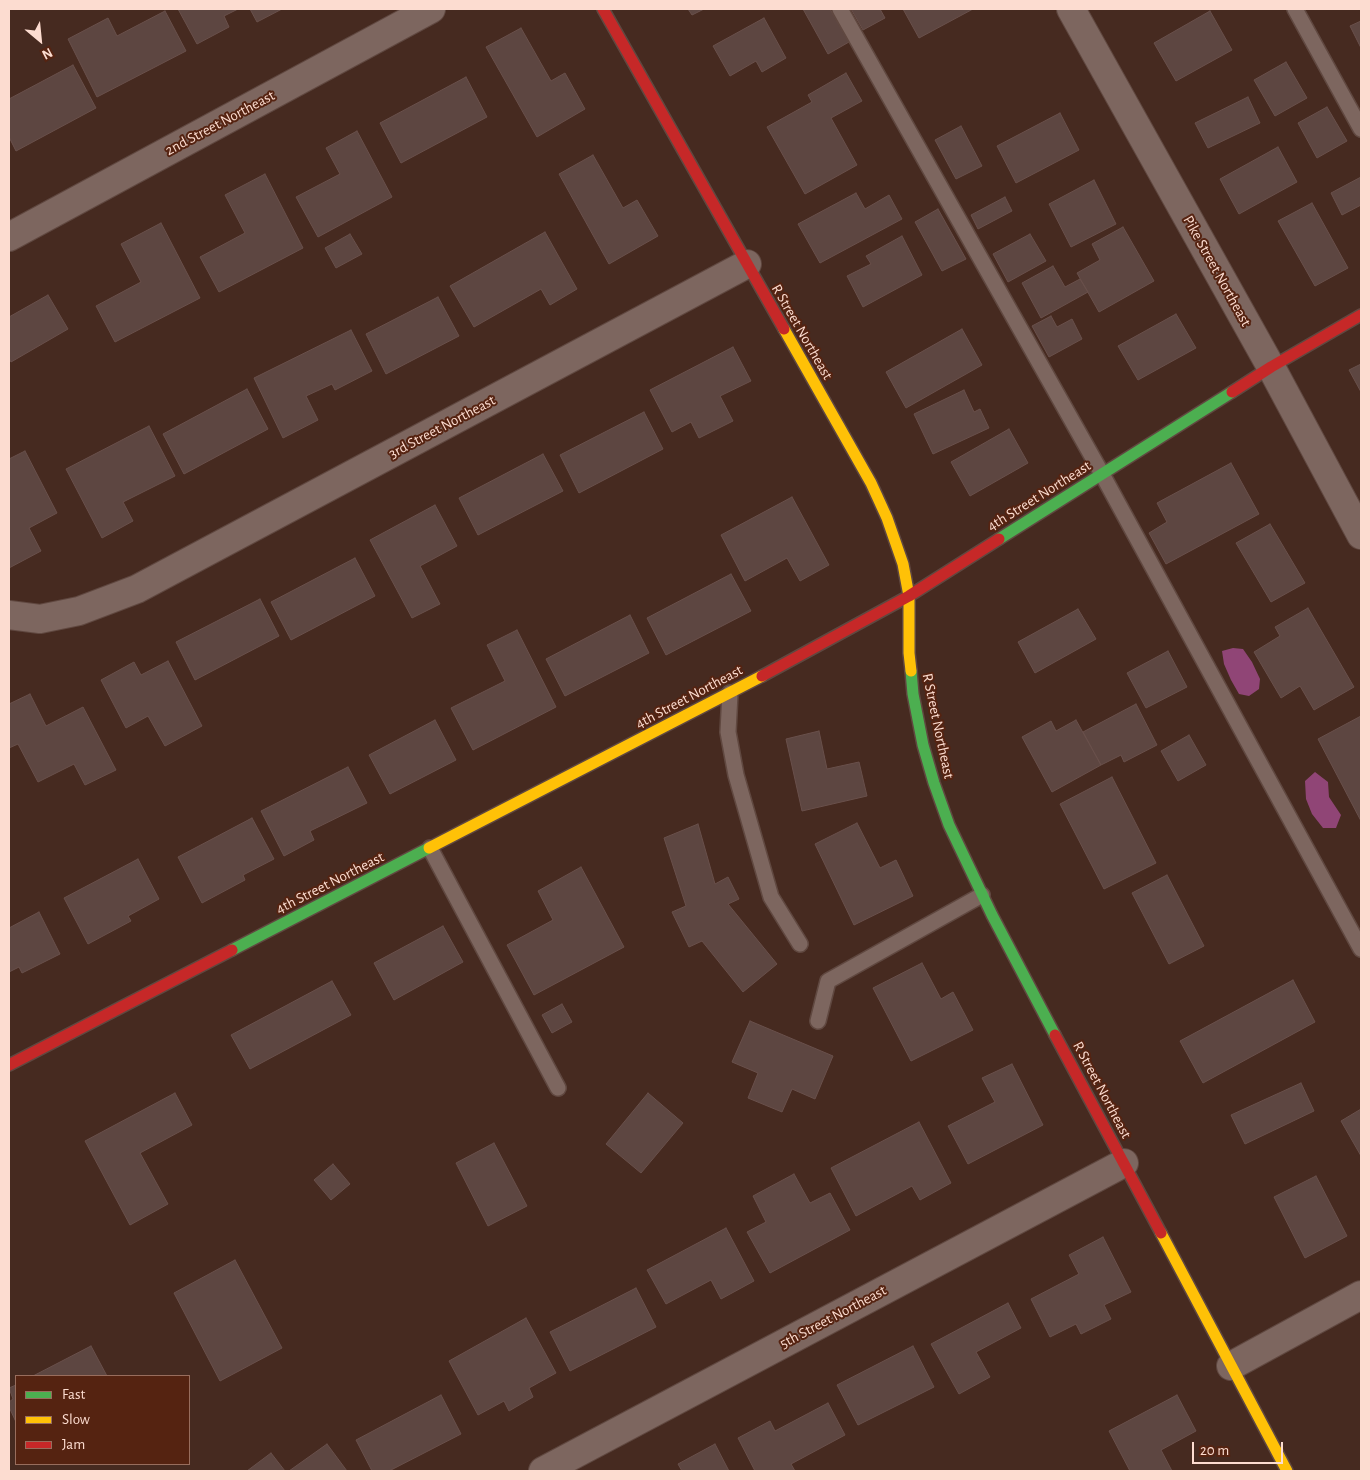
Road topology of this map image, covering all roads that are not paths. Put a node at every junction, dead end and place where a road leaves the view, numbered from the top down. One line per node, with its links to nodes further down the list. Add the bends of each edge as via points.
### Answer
1 (431, 9): 7 (street, 2nd Street Northeast)
2 (603, 9): 8 (street, R Street Northeast)
3 (840, 9): 11 (lane)
4 (1071, 9): 10 (street, Pike Street Northeast)
5 (1295, 9): 6 (lane)
6 (1361, 129)
7 (9, 237)
8 (746, 264): 13 (street, R Street Northeast, via 871,483 903,564); 14 (street, 3rd Street Northeast, via 137,589 78,611 50,617)
9 (1361, 315): 10 (street, 4th Street Northeast)
10 (1271, 367): 11 (street, 4th Street Northeast); 12 (street, Pike Street Northeast)
11 (1102, 474): 13 (street, 4th Street Northeast); 19 (lane)
12 (1361, 535)
13 (910, 596): 15 (street, 4th Street Northeast); 17 (street, R Street Northeast, via 909,653 913,694 924,745 949,825)
14 (9, 615)
15 (730, 693): 16 (street, 4th Street Northeast); 18 (lane, via 728,732 736,775 770,897)
16 (430, 848): 21 (street, 4th Street Northeast); 22 (lane)
17 (982, 895): 20 (lane, via 828,981); 23 (street, R Street Northeast)
18 (800, 944)
19 (1361, 949)
20 (818, 1020)
21 (9, 1065)
22 (558, 1088)
23 (1124, 1163): 25 (street, R Street Northeast); 26 (street, 5th Street Northeast)
24 (1361, 1295): 25 (street)
25 (1231, 1366): 27 (street, R Street Northeast)
26 (542, 1471)
27 (1287, 1471)

